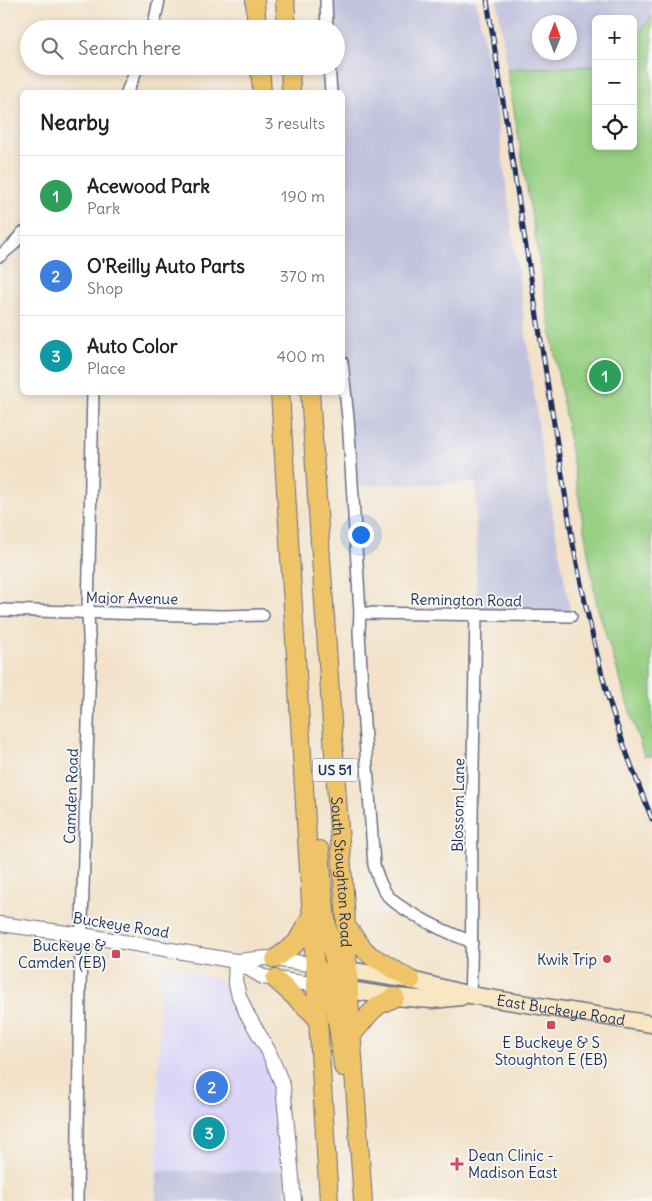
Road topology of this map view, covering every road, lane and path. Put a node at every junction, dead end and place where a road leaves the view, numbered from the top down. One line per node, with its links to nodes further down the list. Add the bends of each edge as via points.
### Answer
1 (159, 0): 5 (street)
2 (255, 0): 6 (main road)
3 (285, 0): 7 (main road)
4 (326, 0): 8 (street)
5 (155, 20)
6 (257, 20)
7 (286, 20)
8 (327, 20)
9 (134, 75): 13 (street)
10 (261, 75): 14 (main road)
11 (290, 75): 15 (main road)
12 (330, 75): 16 (street)
13 (128, 90)
14 (262, 90)
15 (291, 90)
16 (331, 90)
17 (20, 236): 18 (street)
18 (0, 256)
19 (345, 390): 25 (street)
20 (94, 395): 24 (street, Camden Road)
21 (280, 395): 29 (main road, US 51)
22 (310, 395): 32 (main road, South Stoughton Road / US 51)
23 (0, 610): 24 (street, Major Avenue)
24 (88, 613): 26 (street, Major Avenue); 33 (street, Camden Road, via 90,660)
25 (360, 613): 27 (street, Remington Road); 34 (street, via 369,814 374,865 379,880 393,901 405,910)
26 (263, 615)
27 (476, 615): 28 (street, Remington Road); 34 (street, Blossom Lane)
28 (571, 616)
29 (300, 708): 30 (main road, US 51); 38 (main road, via 317,815 326,915 331,944)
30 (312, 914): 35 (main road, via 296,943); 37 (main road, US 51)
31 (0, 924): 33 (street, Buckeye Road)
32 (346, 926): 38 (main road, South Stoughton Road / US 51); 40 (main road, via 370,955)
33 (82, 935): 36 (street, Buckeye Road); 48 (street, Camden Road)
34 (472, 942): 43 (street, Blossom Lane)
35 (274, 959): 36 (street, Buckeye Road); 37 (street, Buckeye Road)
36 (236, 960): 39 (street, Buckeye Road, via 263,977); 49 (street, via 235,980 239,996 283,1086)
37 (316, 965): 38 (main road, East Buckeye Road); 41 (main road, US 51)
38 (342, 969): 40 (main road, East Buckeye Road); 42 (main road, via 342,980)
39 (275, 979): 41 (street, Buckeye Road); 45 (main road)
40 (411, 980): 43 (main road, East Buckeye Road)
41 (323, 986): 42 (main road, East Buckeye Road); 45 (main road, US 51); 51 (main road, via 333,1002 342,1056)
42 (349, 990): 44 (main road, East Buckeye Road); 47 (main road)
43 (470, 995): 44 (main road, East Buckeye Road, via 432,1000); 46 (main road, East Buckeye Road)
44 (395, 997): 47 (main road, via 371,1012)
45 (319, 1020): 50 (main road, US 51)
46 (652, 1024)
47 (352, 1035): 52 (main road)
48 (77, 1201)
49 (294, 1201)
50 (329, 1201)
51 (355, 1201)
52 (363, 1201)

